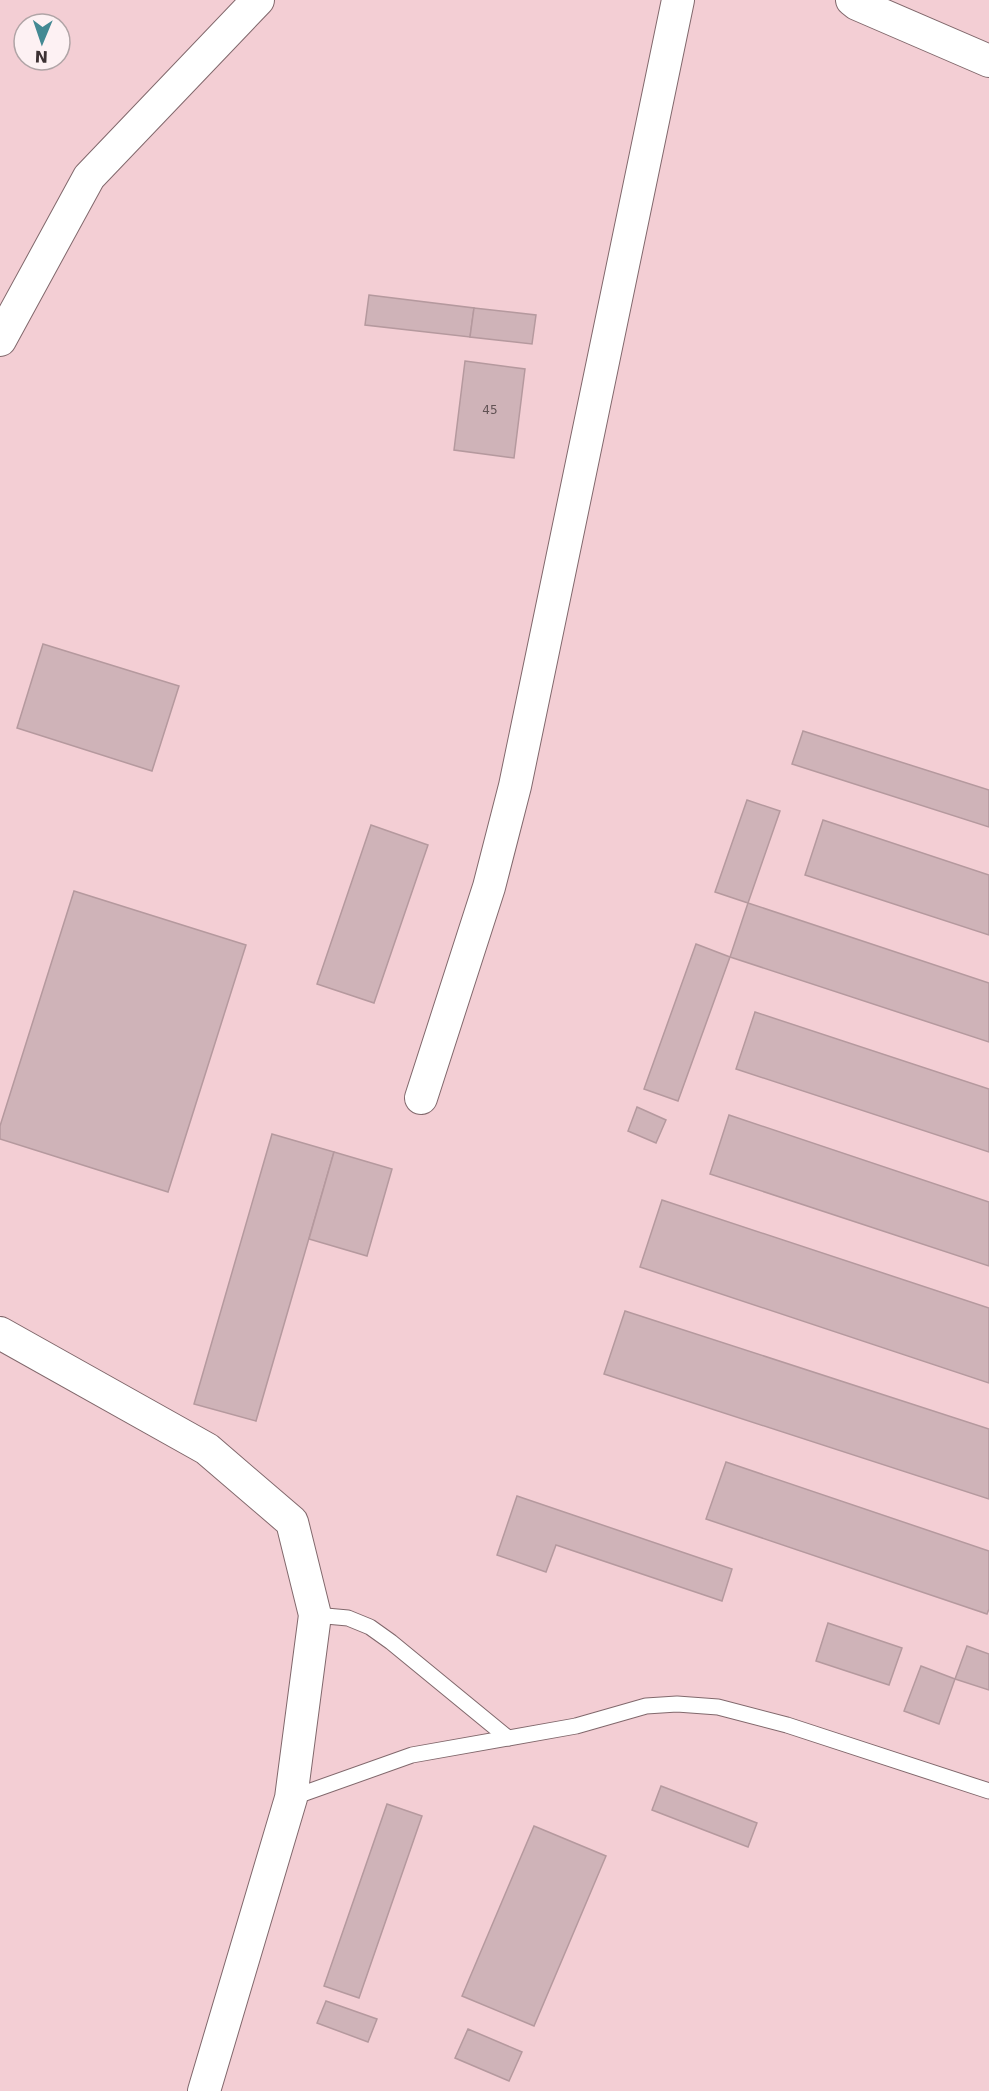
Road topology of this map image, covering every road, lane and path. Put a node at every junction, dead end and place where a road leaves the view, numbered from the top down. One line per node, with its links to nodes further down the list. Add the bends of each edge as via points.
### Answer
1 (258, 0): 5 (street, via 89,177)
2 (678, 0): 6 (street, via 516,786 489,887)
3 (852, 0): 4 (street)
4 (989, 61)
5 (0, 340)
6 (421, 1098)
7 (0, 1333): 8 (street, via 207,1449 292,1522)
8 (315, 1615): 9 (lane, via 348,1618 370,1627); 11 (street)
9 (508, 1738): 10 (lane, via 576,1726 646,1706 718,1707 788,1725); 11 (lane, via 412,1755)
10 (989, 1791)
11 (291, 1798): 12 (street)
12 (204, 2091)

